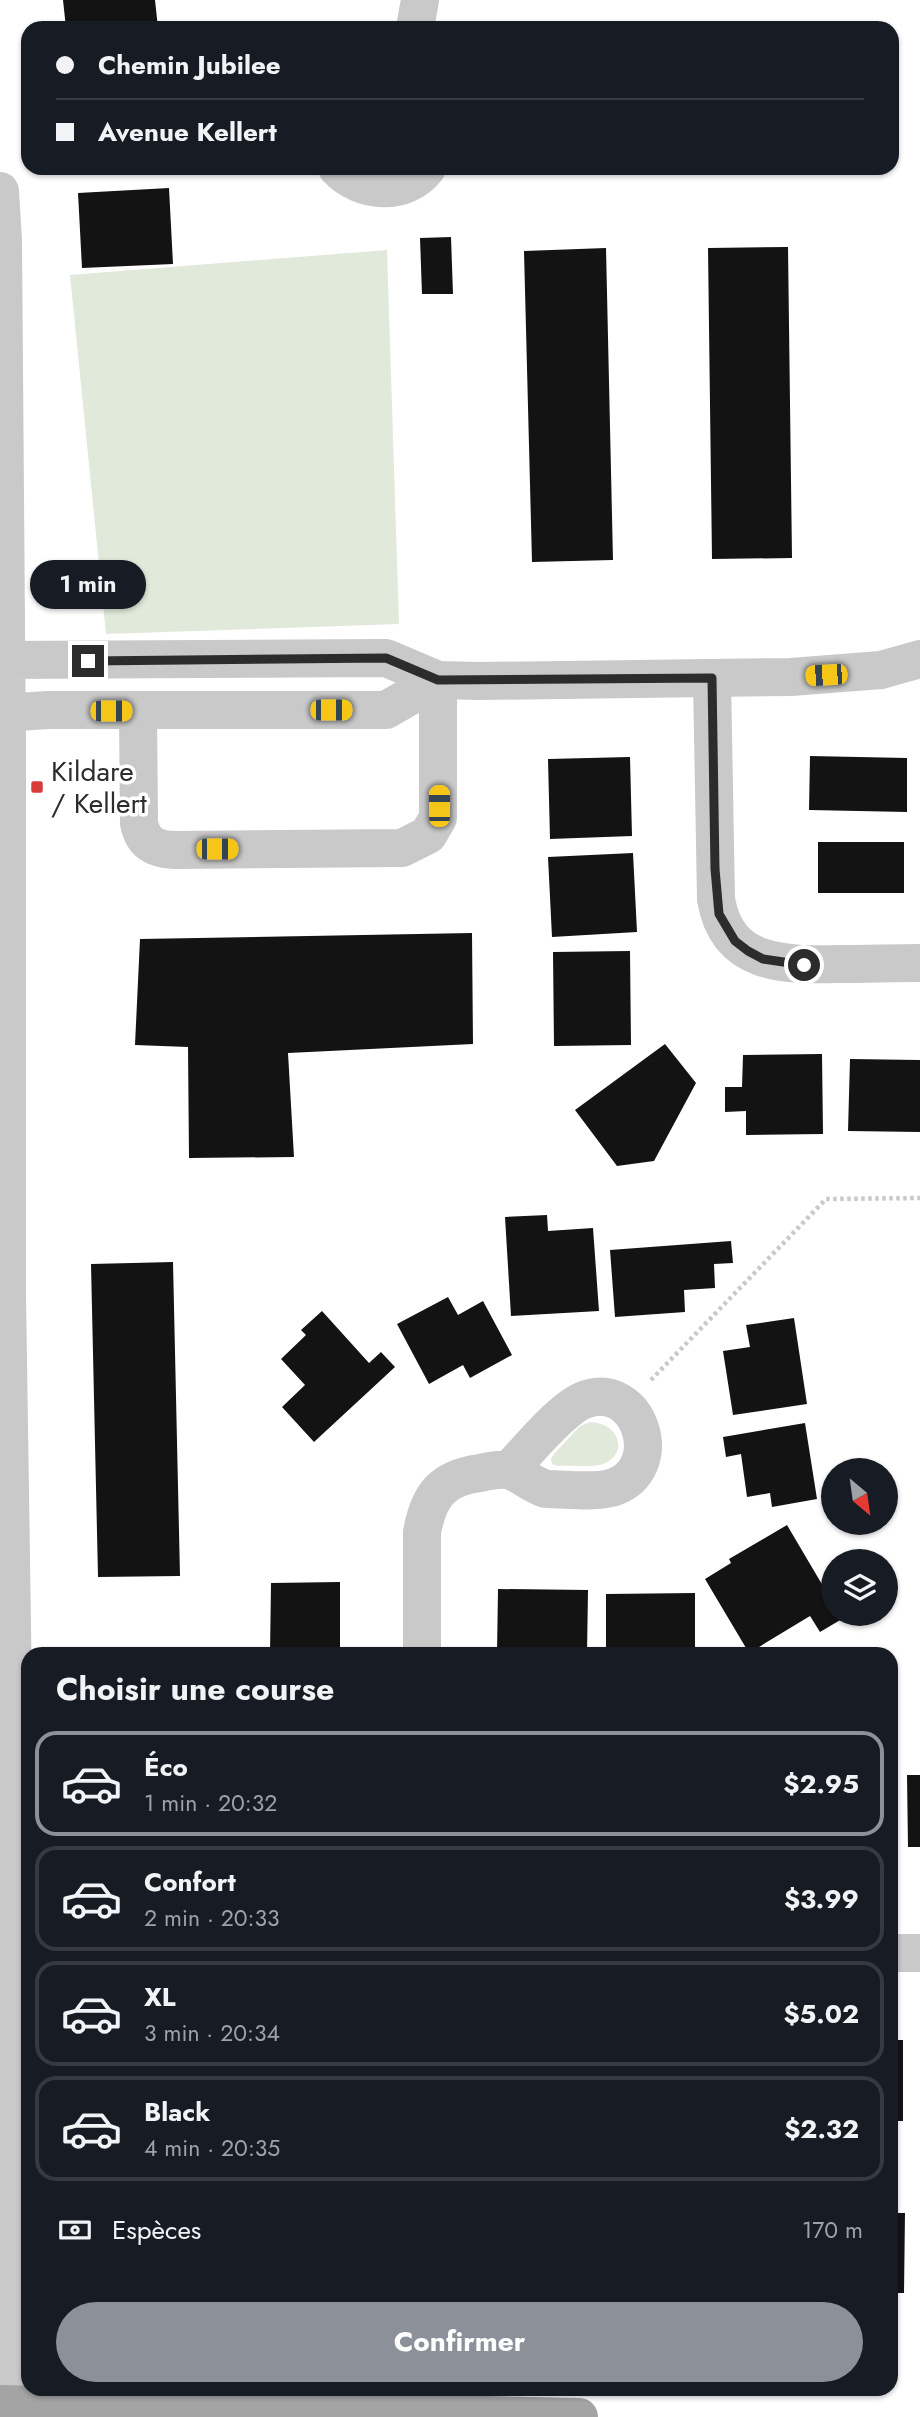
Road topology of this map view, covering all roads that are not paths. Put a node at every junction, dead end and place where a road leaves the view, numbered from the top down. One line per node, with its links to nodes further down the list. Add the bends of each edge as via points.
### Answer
1 (420, 0): 2 (street)
2 (416, 21)
3 (343, 175): 4 (street, via 363,186 384,189)
4 (420, 175)
5 (0, 191): 7 (street)
6 (920, 659): 8 (street, via 881,670 836,675)
7 (3, 660): 9 (street, via 386,658); 11 (street)
8 (712, 678): 9 (street); 12 (street, via 716,899 725,928 748,951 779,963)
9 (438, 680): 10 (street, via 386,710); 10 (street, via 438,818 428,835 402,848 174,850 151,845 139,823)
10 (138, 711): 11 (street)
11 (3, 713): 17 (street, via 18,2021)
12 (920, 963)
13 (509, 1470): 14 (street, via 452,1480 433,1497 425,1512)
14 (422, 1647)
15 (898, 1953): 16 (street)
16 (920, 1953)
17 (11, 2408): 18 (main road)
18 (579, 2417)

